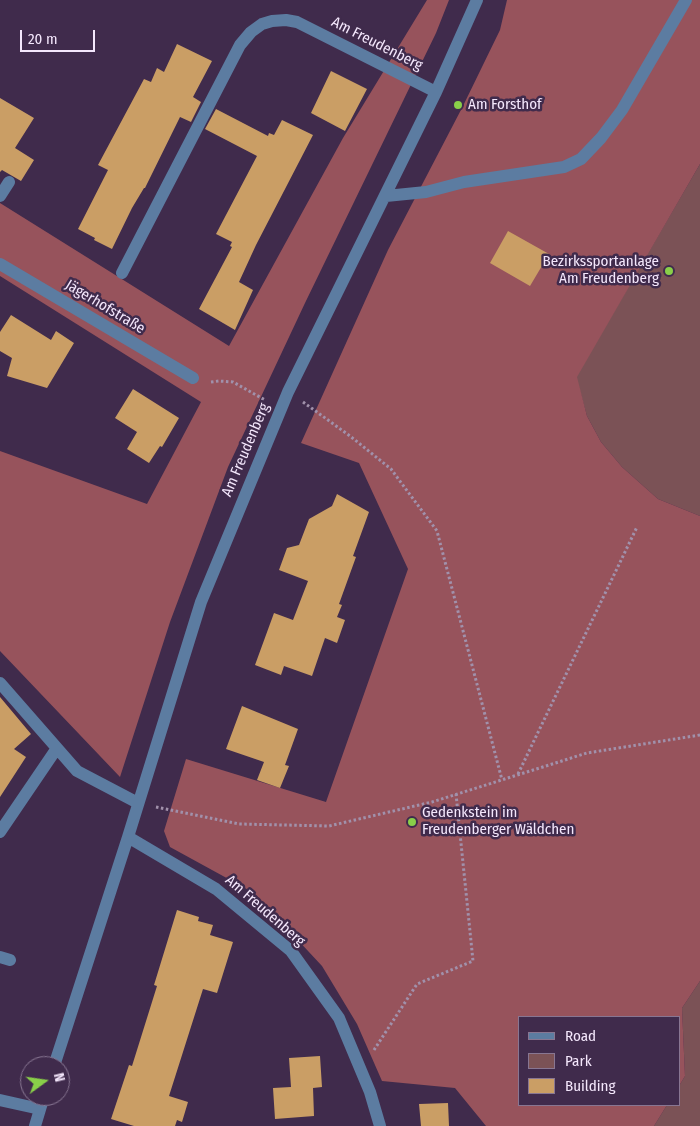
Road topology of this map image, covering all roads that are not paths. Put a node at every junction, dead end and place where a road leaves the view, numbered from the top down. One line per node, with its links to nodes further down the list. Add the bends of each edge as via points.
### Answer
1 (477, 0): 3 (street, Am Freudenberg)
2 (686, 0): 6 (street, via 622,110 581,159 564,167)
3 (436, 92): 6 (street, Am Freudenberg); 8 (street, Am Freudenberg, via 297,22 286,20 262,24 240,45)
4 (9, 182): 5 (street)
5 (0, 196)
6 (386, 196): 12 (street, Am Freudenberg, via 288,392 201,602)
7 (0, 264): 9 (street, Jägerhofstraße)
8 (122, 273)
9 (193, 378)
10 (0, 683): 11 (street)
11 (57, 748): 12 (street, via 77,771); 13 (street)
12 (138, 803): 14 (street, Am Freudenberg)
13 (0, 832)
14 (128, 837): 15 (street, Am Freudenberg); 20 (street, Am Freudenberg, via 216,889 290,951 339,1018 370,1092)
15 (57, 1056)
16 (0, 1100): 18 (street)
17 (41, 1106): 18 (street)
18 (40, 1109): 19 (street)
19 (35, 1126)
20 (380, 1126)

